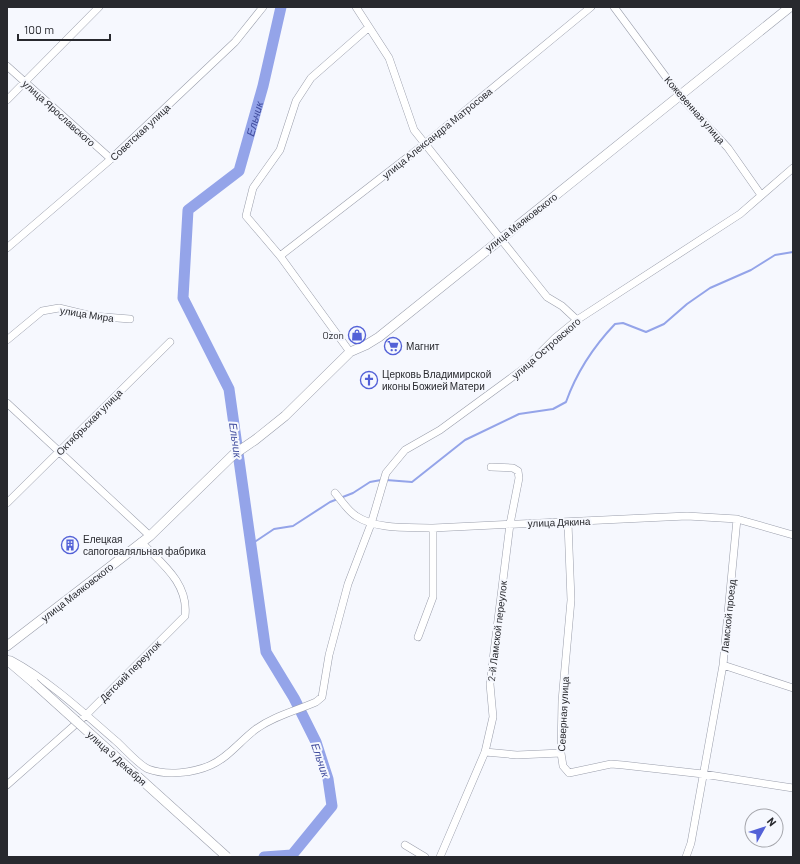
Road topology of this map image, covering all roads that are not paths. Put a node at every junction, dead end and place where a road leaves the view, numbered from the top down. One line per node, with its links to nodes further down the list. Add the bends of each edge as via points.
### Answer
1 (99, 7): 9 (street)
2 (263, 7): 13 (street, Советская улица, via 235,42)
3 (356, 7): 7 (street)
4 (591, 7): 12 (street, улица Александра Матросова)
5 (614, 7): 10 (street, Кожевенная улица)
6 (790, 7): 10 (main road, улица Маяковского)
7 (368, 28): 12 (street, via 390,58 414,130); 18 (street, via 310,78 296,101 280,150 253,188 246,216)
8 (7, 66): 9 (street, улица Ярославского)
9 (25, 82): 11 (street); 13 (street, улица Ярославского)
10 (680, 96): 15 (street, Кожевенная улица, via 728,148); 16 (main road, улица Маяковского)
11 (7, 100)
12 (426, 143): 16 (street); 18 (street, улица Александра Матросова)
13 (111, 159): 17 (street, Советская улица)
14 (793, 168): 15 (street, улица Островского)
15 (761, 196): 20 (street, улица Островского, via 740,214)
16 (501, 238): 20 (street, via 547,297); 23 (main road, улица Маяковского, via 379,337)
17 (7, 248)
18 (280, 256): 23 (street)
19 (130, 319): 21 (street, улица Мира, via 92,316 59,308 42,311)
20 (577, 320): 31 (street, улица Островского, via 526,367 440,430 405,450 386,472)
21 (7, 339)
22 (170, 342): 25 (street, Октябрьская улица)
23 (350, 352): 35 (main road, улица Маяковского, via 285,416 233,455)
24 (7, 404): 25 (street)
25 (59, 452): 28 (street, Октябрьская улица); 35 (street)
26 (491, 467): 32 (street, 2-й Ламской переулок, via 514,468 518,471 519,478)
27 (334, 493): 31 (street, улица Дякина, via 355,516)
28 (7, 503)
29 (738, 518): 30 (street, улица Дякина, via 687,516); 34 (street, улица Дякина); 40 (street, Ламской проезд)
30 (568, 523): 32 (street, улица Дякина); 44 (street, Северная улица, via 571,600)
31 (371, 524): 33 (street, улица Дякина); 42 (street, улица Островского, via 348,584 329,655 322,697 306,707 270,720 228,755 190,772 148,769)
32 (510, 524): 33 (street, улица Дякина); 43 (street, 2-й Ламской переулок, via 490,684 493,717)
33 (433, 528): 37 (street, via 433,597)
34 (793, 535)
35 (150, 536): 36 (main road, улица Маяковского)
36 (141, 542): 38 (main road, улица Маяковского); 42 (street, Детский переулок, via 180,583 187,606 185,616)
37 (418, 637)
38 (7, 646)
39 (7, 659): 42 (street, via 26,668); 49 (main road, улица 9 Декабря, bridge)
40 (723, 665): 41 (street, Ламской проезд); 45 (street)
41 (793, 688)
42 (86, 715): 46 (street, Детский переулок)
43 (485, 752): 44 (street, via 517,755); 51 (street, 2-й Ламской переулок)
44 (560, 753): 45 (street, Северная улица, via 563,766 569,773 611,764)
45 (703, 774): 47 (street, Северная улица); 52 (street, via 691,843)
46 (7, 785)
47 (793, 788)
48 (405, 845): 50 (street)
49 (227, 857)
50 (425, 857)
51 (440, 857)
52 (686, 857)

